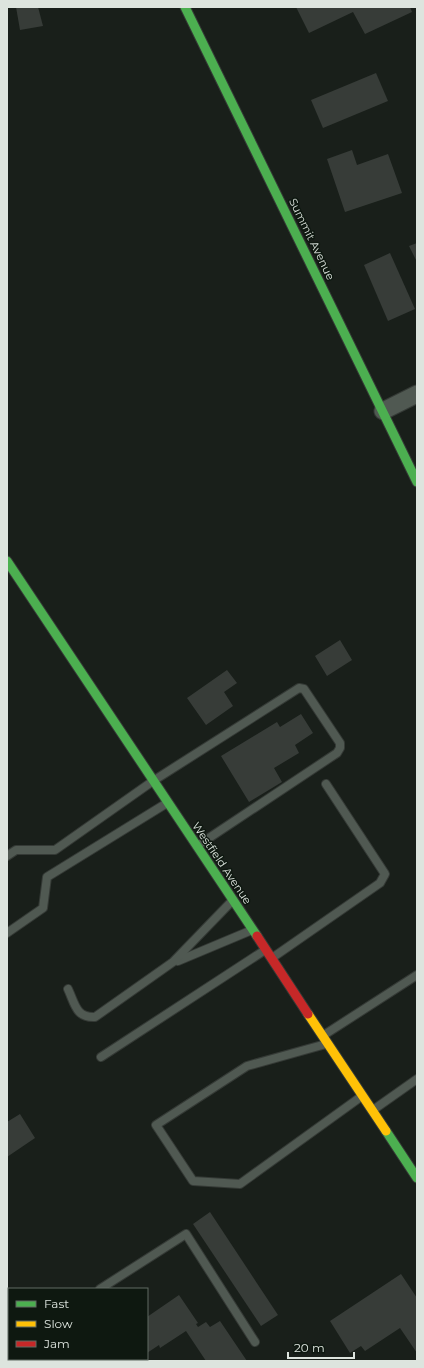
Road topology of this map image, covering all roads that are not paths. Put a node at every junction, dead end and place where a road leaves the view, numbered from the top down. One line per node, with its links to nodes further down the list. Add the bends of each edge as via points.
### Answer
1 (185, 7): 3 (street, Summit Avenue)
2 (417, 394): 3 (street)
3 (383, 411): 4 (street, Summit Avenue)
4 (417, 482)
5 (7, 562): 6 (street, Westfield Avenue)
6 (153, 781): 8 (street, Westfield Avenue); 9 (lane, via 299,688 308,692 340,743 337,753); 10 (lane, via 55,850 16,850)
7 (326, 784): 15 (lane, via 385,874 380,883)
8 (168, 803): 9 (street, Westfield Avenue); 13 (lane, via 47,877 43,908)
9 (197, 846): 11 (street, Westfield Avenue)
10 (7, 856)
11 (233, 901): 12 (street, Westfield Avenue); 16 (lane)
12 (252, 930): 14 (street, Westfield Avenue); 16 (lane)
13 (7, 933)
14 (265, 949): 15 (street, Westfield Avenue); 20 (lane)
15 (271, 958): 19 (street, Westfield Avenue)
16 (173, 962): 18 (lane, via 95,1017 81,1015)
17 (417, 975): 19 (lane)
18 (68, 990)
19 (325, 1040): 22 (street, Westfield Avenue); 22 (lane, via 247,1066 156,1125 193,1181 240,1184)
20 (101, 1057)
21 (417, 1080): 23 (lane)
22 (362, 1096): 23 (street, Westfield Avenue)
23 (372, 1110): 24 (street, Westfield Avenue)
24 (417, 1178)
25 (102, 1288): 26 (lane, via 186,1234)
26 (255, 1342)

